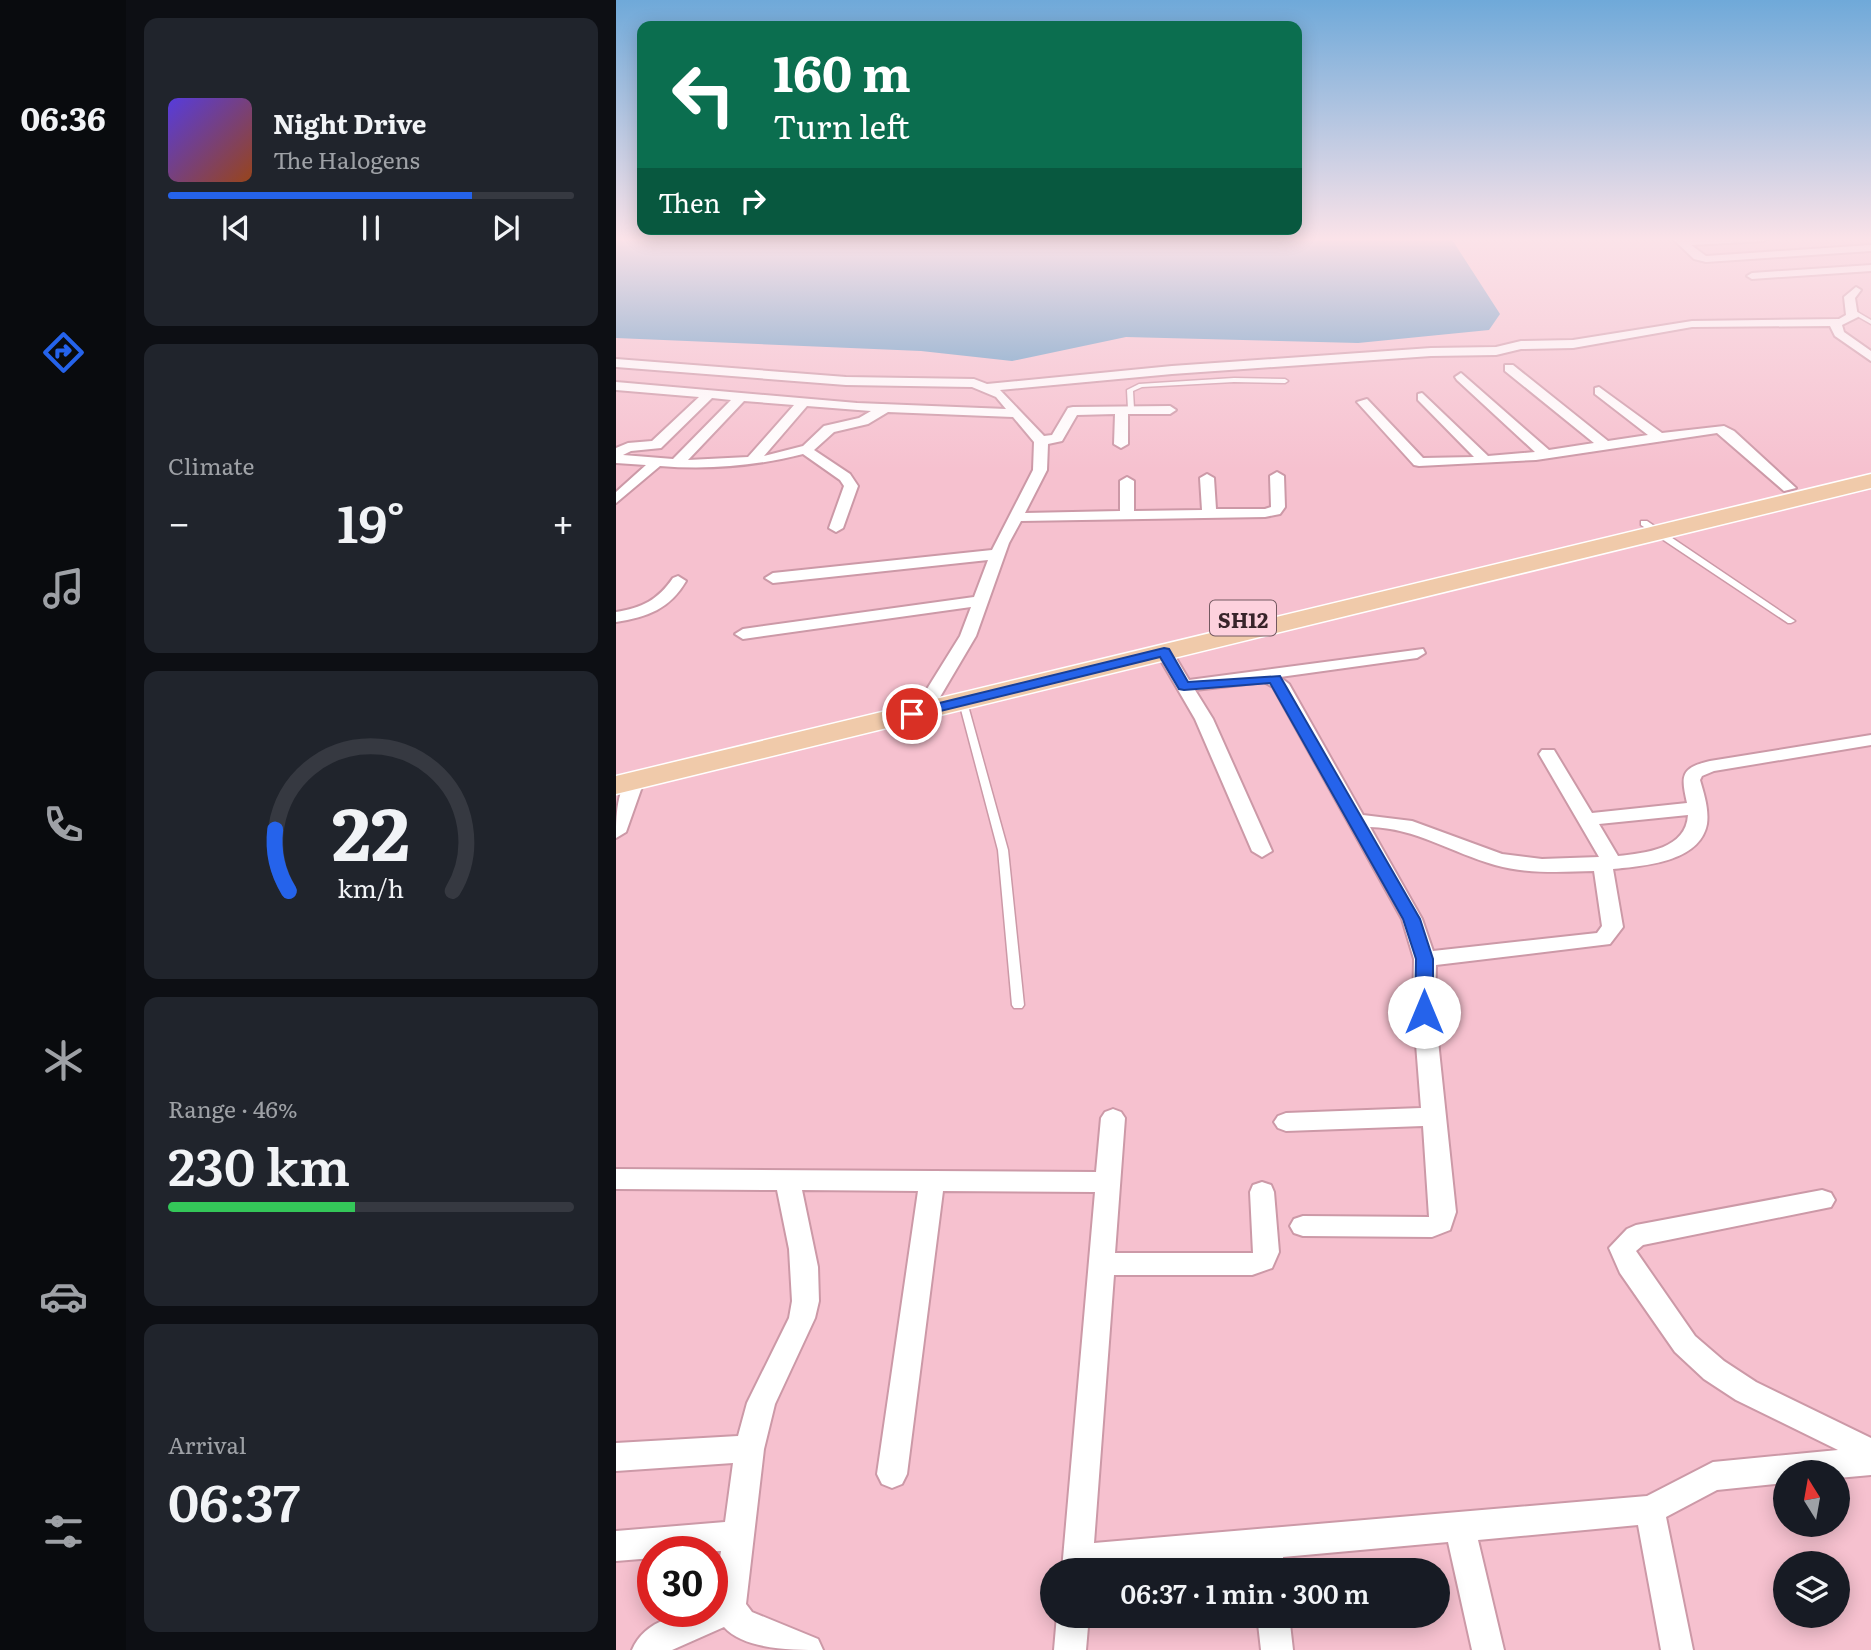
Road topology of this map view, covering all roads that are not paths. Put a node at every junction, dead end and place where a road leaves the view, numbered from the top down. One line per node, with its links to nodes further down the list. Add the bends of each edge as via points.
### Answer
1 (1852, 315): 2 (street)
2 (1835, 322): 3 (street, via 1839,334); 8 (street, via 1692,324 1573,344 1185,369)
3 (1871, 357)
4 (616, 363): 8 (street, via 846,381 956,381)
5 (1509, 368): 23 (street)
6 (1461, 377): 25 (street)
7 (1285, 381): 17 (lane, via 1141,385 1130,390)
8 (989, 387): 19 (street)
9 (620, 389): 11 (street)
10 (1599, 391): 20 (street)
11 (709, 394): 12 (street); 26 (street, via 656,446 628,447)
12 (741, 397): 14 (street); 30 (street)
13 (1422, 397): 27 (street)
14 (804, 402): 16 (street); 28 (street)
15 (1363, 402): 27 (street, via 1419,462)
16 (885, 408): 19 (street); 24 (street, via 863,421 828,429)
17 (1126, 409): 18 (street); 21 (street, via 1073,411 1057,438); 22 (street)
18 (1170, 410)
19 (1014, 413): 21 (street)
20 (1657, 436): 23 (street); 36 (street, via 1712,428 1726,431)
21 (1041, 441): 40 (street, via 1040,470)
22 (1121, 444)
23 (1604, 445): 25 (street)
24 (805, 450): 28 (street); 41 (street, via 852,486)
25 (1545, 454): 27 (street)
26 (616, 457): 29 (street)
27 (1485, 460)
28 (752, 461): 30 (street)
29 (656, 463): 30 (street); 37 (street)
30 (676, 464)
31 (1871, 469): 36 (main road, SH12)
32 (1278, 476): 38 (street, via 1275,511)
33 (1207, 478): 38 (street)
34 (1127, 481): 39 (street)
35 (1871, 481): 42 (main road)
36 (1789, 488): 42 (main road, SH12)
37 (616, 499)
38 (1209, 515): 39 (street)
39 (1127, 516): 40 (street)
40 (1016, 517): 43 (street)
41 (836, 528)
42 (1651, 528): 48 (lane); 50 (main road); 54 (main road, SH12, via 1170,635)
43 (998, 554): 44 (street); 46 (street)
44 (773, 578)
45 (678, 581): 47 (street, via 650,610)
46 (982, 601): 49 (street); 54 (street, via 968,636)
47 (616, 617)
48 (1791, 621)
49 (743, 634)
50 (1164, 652): 53 (street); 55 (main road)
51 (1417, 653): 52 (street)
52 (1267, 677): 53 (street); 61 (street, via 1280,684)
53 (1184, 686): 63 (street, via 1204,719)
54 (932, 697): 58 (main road, SH12)
55 (962, 702): 58 (main road); 66 (lane, via 1003,850)
56 (1871, 740): 59 (street, via 1710,766 1695,772 1691,780)
57 (1548, 754): 60 (street)
58 (622, 779): 62 (street)
59 (1697, 808): 60 (street); 64 (street, via 1692,837 1679,849)
60 (1586, 819): 64 (street)
61 (1357, 821): 64 (street, via 1407,825 1501,860 1539,865); 65 (street, via 1412,919)
62 (616, 832)
63 (1262, 851)
64 (1607, 862): 65 (street, via 1613,927 1604,939)
65 (1424, 959): 67 (street)
66 (1018, 1005)
67 (1432, 1117): 69 (street); 76 (street, via 1441,1223 1432,1227)
68 (1113, 1118): 73 (street)
69 (1286, 1122)
70 (616, 1179): 71 (street)
71 (787, 1180): 72 (street); 78 (street, via 807,1281 806,1303 761,1403)
72 (932, 1181): 73 (street); 82 (street)
73 (1108, 1182): 77 (street)
74 (1262, 1192): 77 (street, via 1263,1260 1252,1264)
75 (1822, 1200): 79 (street, via 1636,1236 1622,1248 1685,1345 1714,1370 1746,1391)
76 (1303, 1226)
77 (1101, 1264): 88 (street)
78 (749, 1449): 80 (street); 85 (street)
79 (1871, 1452)
80 (616, 1457)
81 (1871, 1461): 83 (street, via 1713,1476)
82 (892, 1474)
83 (1650, 1510): 84 (street); 98 (street)
84 (1460, 1526): 87 (street); 97 (street)
85 (740, 1535): 86 (street); 90 (street)
86 (616, 1546)
87 (1268, 1557): 89 (street)
88 (1078, 1558)
89 (1244, 1558)
90 (730, 1608): 93 (street, via 662,1638); 94 (street, via 741,1623)
91 (1072, 1628): 95 (street)
92 (1274, 1628): 96 (street)
93 (648, 1650)
94 (807, 1650)
95 (1070, 1650)
96 (1277, 1650)
97 (1488, 1650)
98 (1677, 1650)

